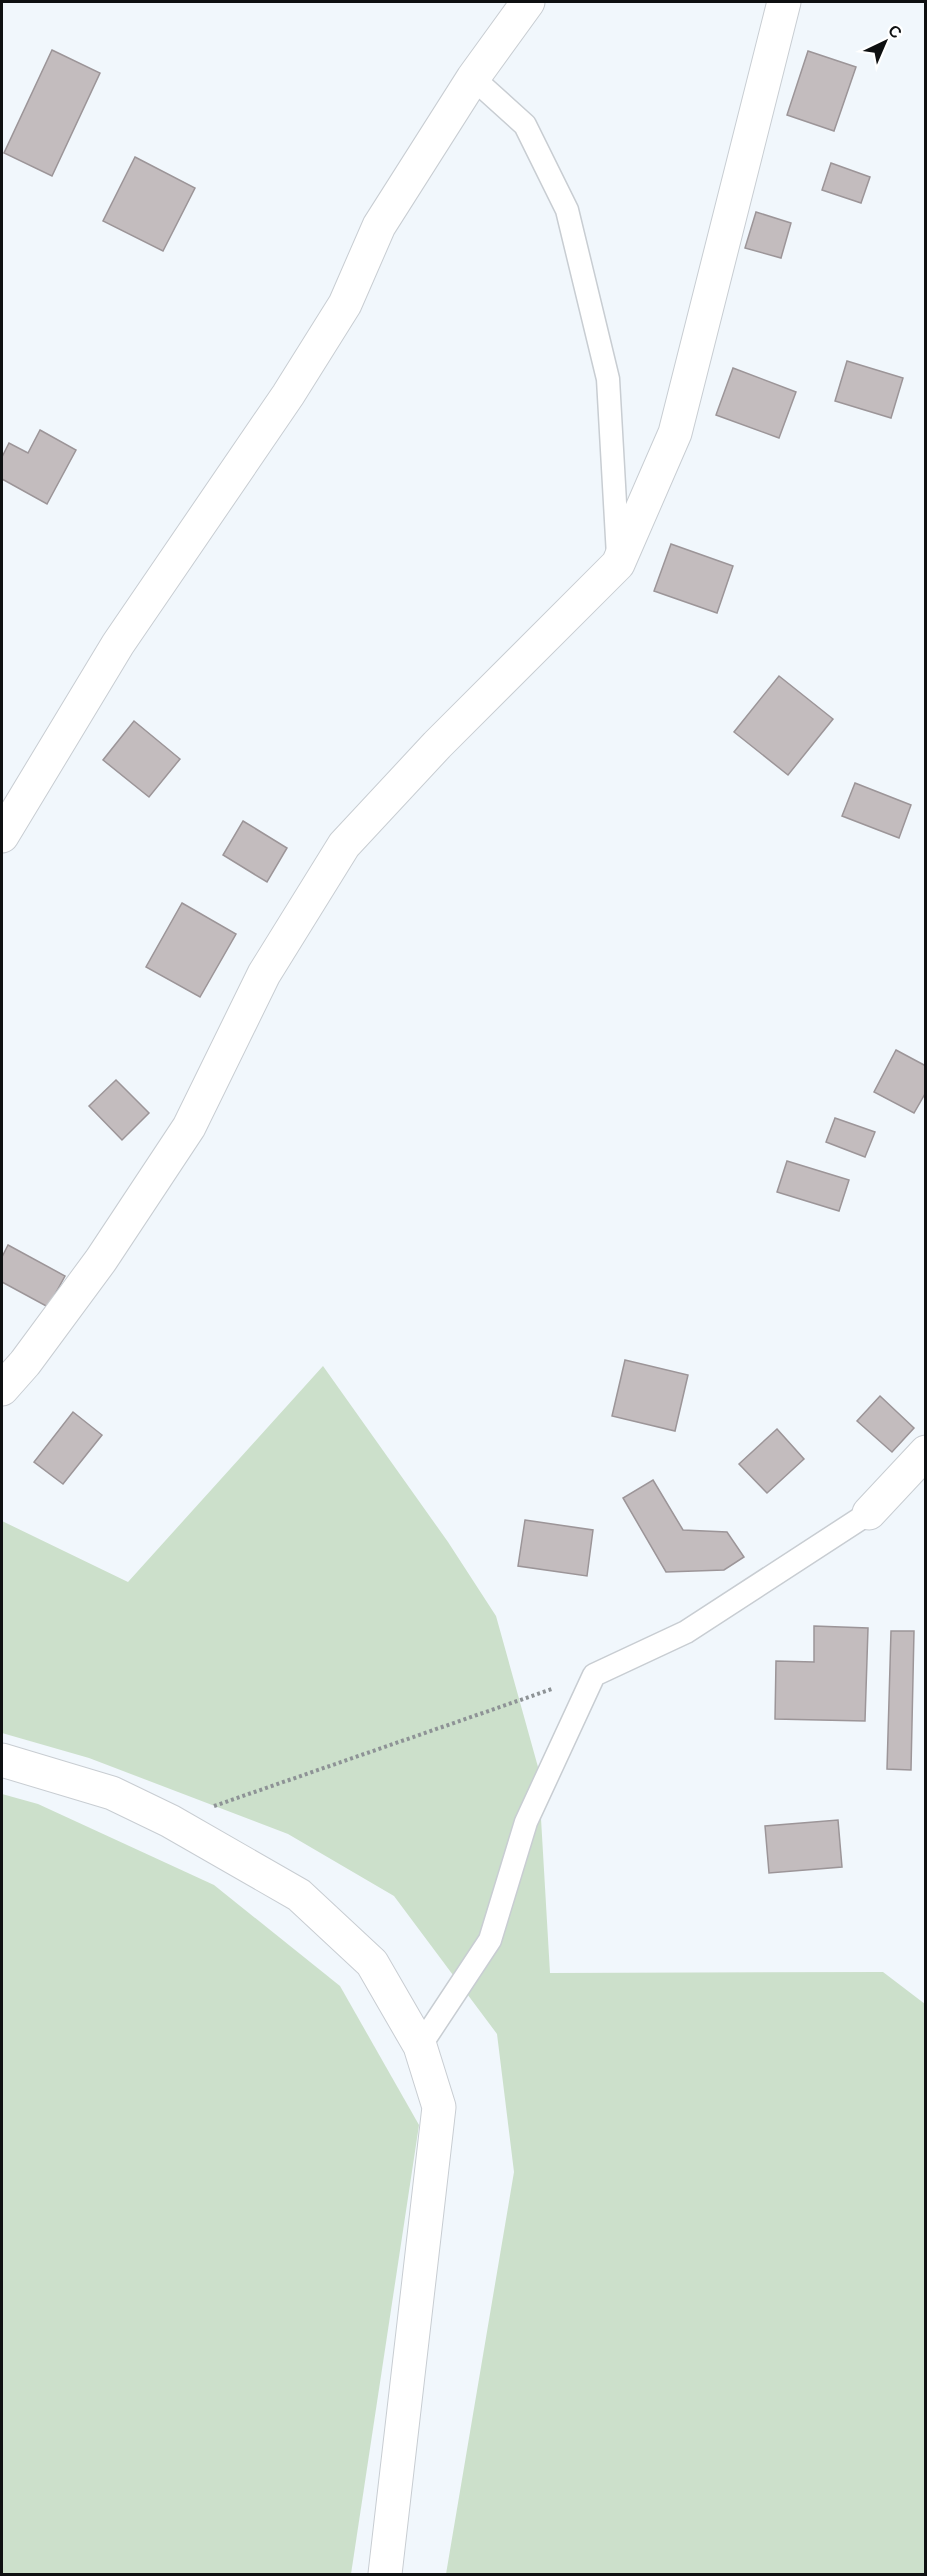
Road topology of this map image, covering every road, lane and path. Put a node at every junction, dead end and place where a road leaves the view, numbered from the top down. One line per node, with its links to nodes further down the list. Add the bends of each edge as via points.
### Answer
1 (528, 2): 3 (street)
2 (784, 2): 4 (street, via 675,433)
3 (472, 78): 4 (lane, via 525,125 567,210 608,380); 5 (street, via 380,226 345,304 288,395 118,644)
4 (618, 564): 6 (street, via 437,745 344,845 264,974 189,1127 101,1260)
5 (2, 837)
6 (2, 1389)
7 (926, 1452): 8 (street)
8 (869, 1513): 9 (lane, via 686,1632)
9 (594, 1675): 11 (path); 12 (lane, via 526,1822 490,1940)
10 (2, 1760): 11 (street, via 112,1793)
11 (171, 1821): 12 (street, via 299,1895 372,1963)
12 (420, 2046): 13 (street, via 439,2107)
13 (385, 2574)

